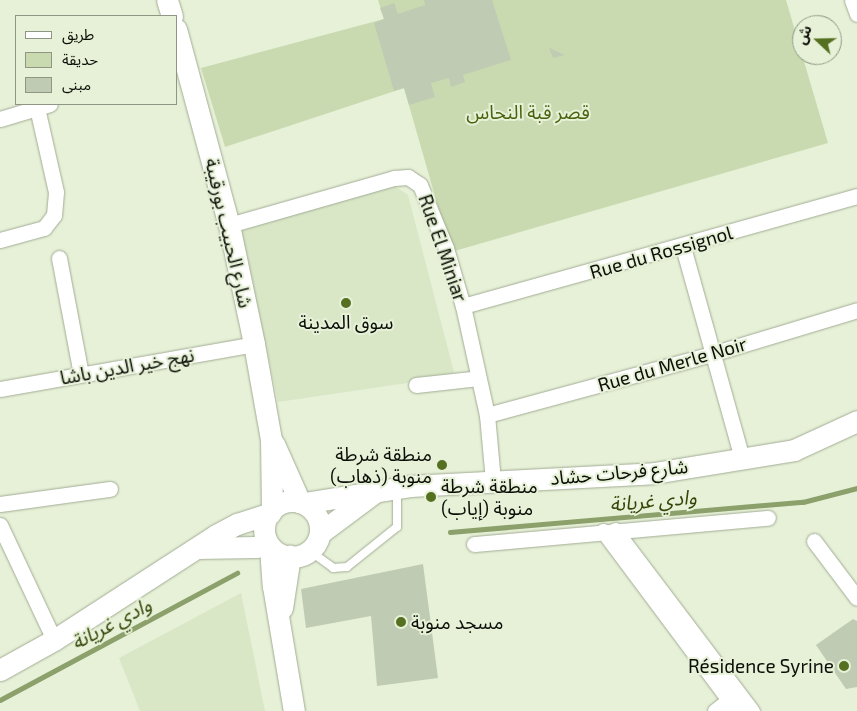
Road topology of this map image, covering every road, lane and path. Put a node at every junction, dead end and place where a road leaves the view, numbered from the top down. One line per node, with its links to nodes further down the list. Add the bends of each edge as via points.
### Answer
1 (167, 0): 2 (street)
2 (172, 15)
3 (178, 41): 4 (street, شارع الحبيب بورقيبة)
4 (181, 60): 8 (street, شارع الحبيب بورقيبة)
5 (44, 106): 6 (street); 9 (street, via 56,192 54,216 44,228)
6 (0, 119)
7 (857, 196): 10 (street, Rue du Rossignol)
8 (229, 225): 12 (street, Rue El Miniar, via 394,178 408,177 425,190); 14 (street, شارع الحبيب بورقيبة)
9 (0, 240)
10 (683, 247): 12 (street, Rue du Rossignol); 15 (street)
11 (59, 258): 16 (street)
12 (463, 306): 17 (street, Rue El Miniar)
13 (857, 310): 15 (street, Rue du Merle Noir)
14 (254, 344): 16 (street, نهج خير الدين باشا); 22 (street, شارع الحبيب بورقيبة)
15 (715, 353): 20 (street, Rue du Merle Noir); 23 (street)
16 (81, 374): 19 (street, نهج خير الدين باشا)
17 (479, 378): 18 (street); 20 (street, Rue El Miniar)
18 (416, 385)
19 (0, 389)
20 (487, 416): 24 (street, Rue El Miniar)
21 (857, 421): 23 (street, شارع فرحات حشاد, via 794,450)
22 (271, 439): 28 (street, شارع الحبيب بورقيبة); 30 (street, شارع الحبيب بورقيبة)
23 (742, 458): 24 (street, شارع فرحات حشاد, via 654,473)
24 (492, 480): 25 (street, شارع فرحات حشاد)
25 (396, 488): 27 (street, شارع فرحات حشاد); 37 (lane, via 398,526 347,567 333,568)
26 (110, 489): 29 (street)
27 (375, 492): 28 (street, شارع فرحات حشاد); 37 (street, شارع فرحات حشاد)
28 (302, 502): 30 (street, via 285,502); 37 (street, via 318,515)
29 (0, 504)
30 (271, 511): 36 (street, via 264,528); 38 (street, via 236,524)
31 (768, 518): 33 (street)
32 (0, 525): 41 (street)
33 (609, 530): 35 (street); 43 (street); 46 (street)
34 (814, 541): 39 (street)
35 (474, 544)
36 (269, 545): 37 (street); 38 (street); 40 (street)
37 (306, 547): 40 (street)
38 (197, 548): 41 (street)
39 (857, 598)
40 (280, 626): 44 (street)
41 (54, 640): 42 (street)
42 (0, 670)
43 (733, 706): 45 (street)
44 (294, 711)
45 (715, 711)
46 (752, 711)

